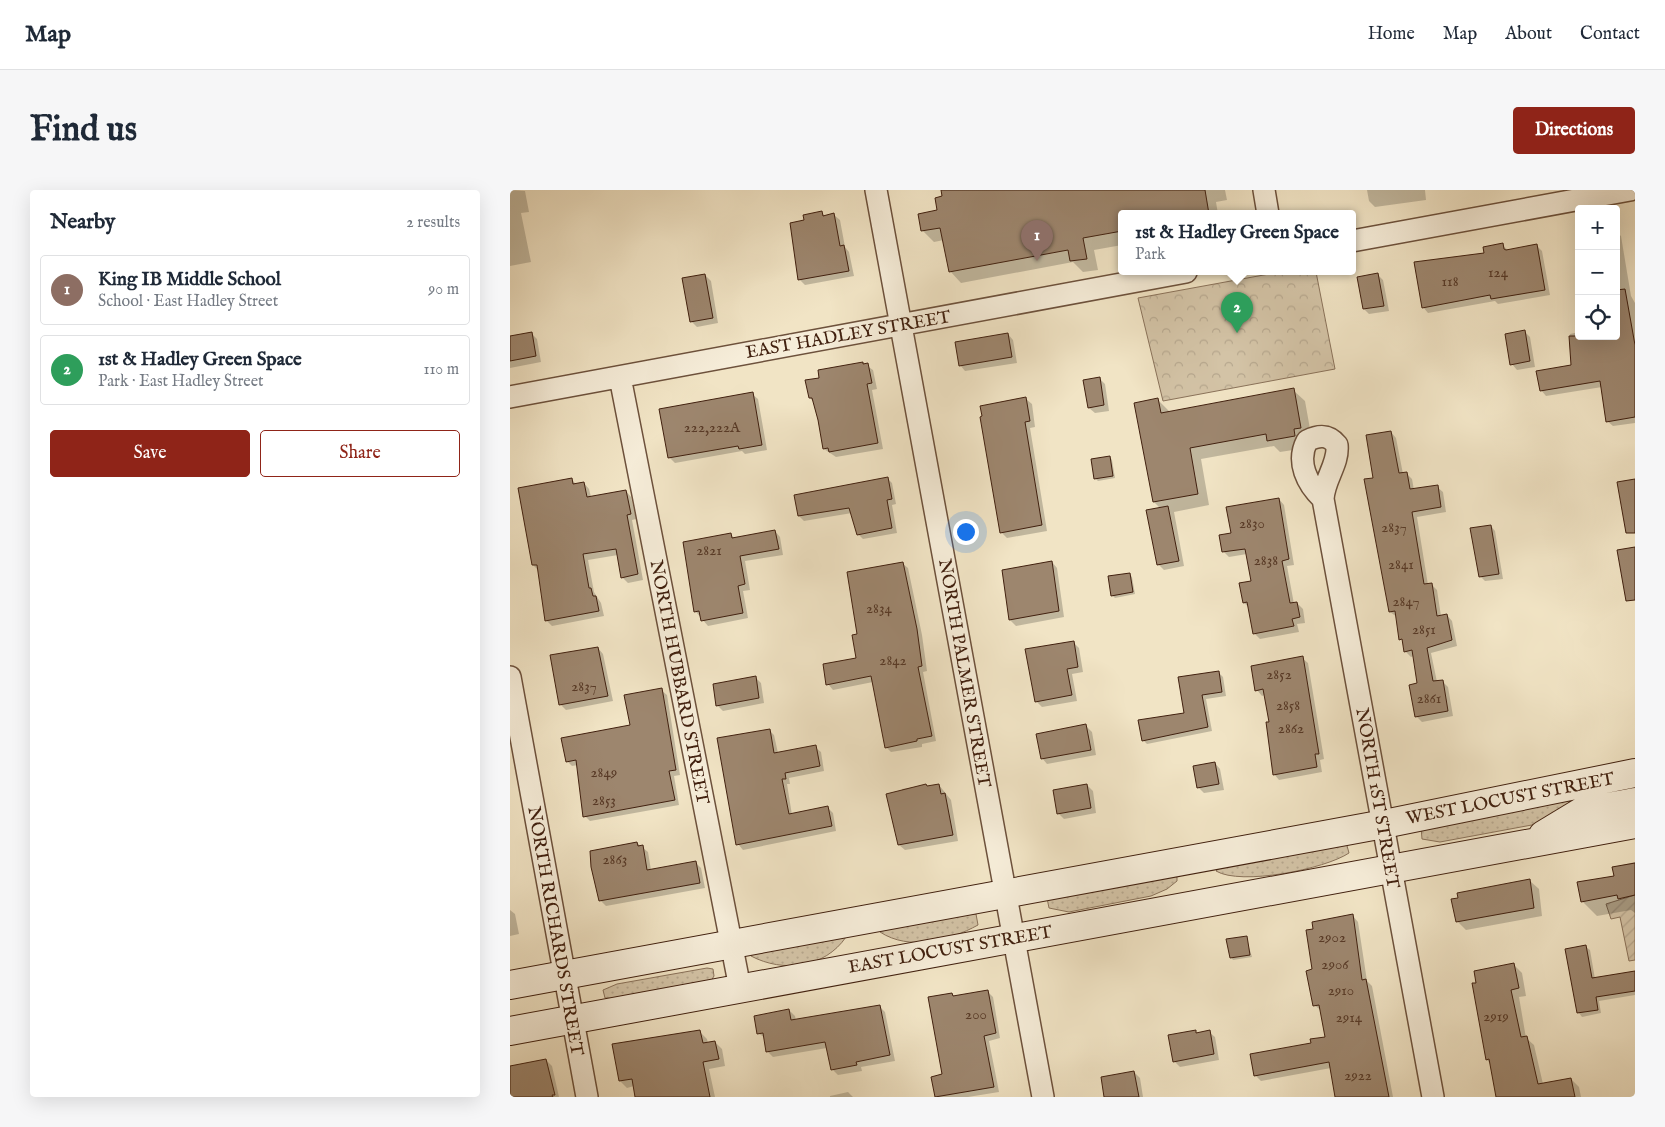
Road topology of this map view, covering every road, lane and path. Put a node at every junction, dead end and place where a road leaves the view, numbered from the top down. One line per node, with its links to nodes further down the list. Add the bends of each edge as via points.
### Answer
1 (876, 190): 7 (street, NORTH PALMER STREET)
2 (1264, 190): 4 (street)
3 (1630, 190): 5 (street)
4 (1267, 210)
5 (1356, 240)
6 (1170, 275): 7 (street, EAST HADLEY STREET)
7 (901, 325): 8 (street, EAST HADLEY STREET); 18 (street, NORTH PALMER STREET)
8 (620, 377): 9 (street, EAST HADLEY STREET); 20 (street, NORTH HUBBARD STREET)
9 (510, 396)
10 (1323, 499): 14 (street, NORTH 1ST STREET)
11 (510, 677): 21 (street, NORTH RICHARDS STREET)
12 (1635, 773): 14 (main road, WEST LOCUST STREET)
13 (1635, 802): 16 (main road, via 1581,812)
14 (1384, 824): 17 (street, NORTH 1ST STREET); 18 (main road)
15 (1635, 824): 16 (main road)
16 (1529, 843): 17 (main road)
17 (1391, 868): 19 (main road, EAST LOCUST STREET); 28 (street, NORTH 1ST STREET)
18 (1005, 893): 19 (street, NORTH PALMER STREET); 20 (main road)
19 (1014, 938): 23 (main road, EAST LOCUST STREET); 27 (street, NORTH PALMER STREET)
20 (732, 943): 21 (main road); 23 (street, NORTH HUBBARD STREET)
21 (564, 976): 22 (main road); 24 (street, NORTH RICHARDS STREET)
22 (510, 985)
23 (740, 988): 24 (main road, EAST LOCUST STREET)
24 (572, 1019): 25 (main road, EAST LOCUST STREET); 26 (street, NORTH RICHARDS STREET)
25 (510, 1031)
26 (587, 1097)
27 (1043, 1097)
28 (1433, 1097)

